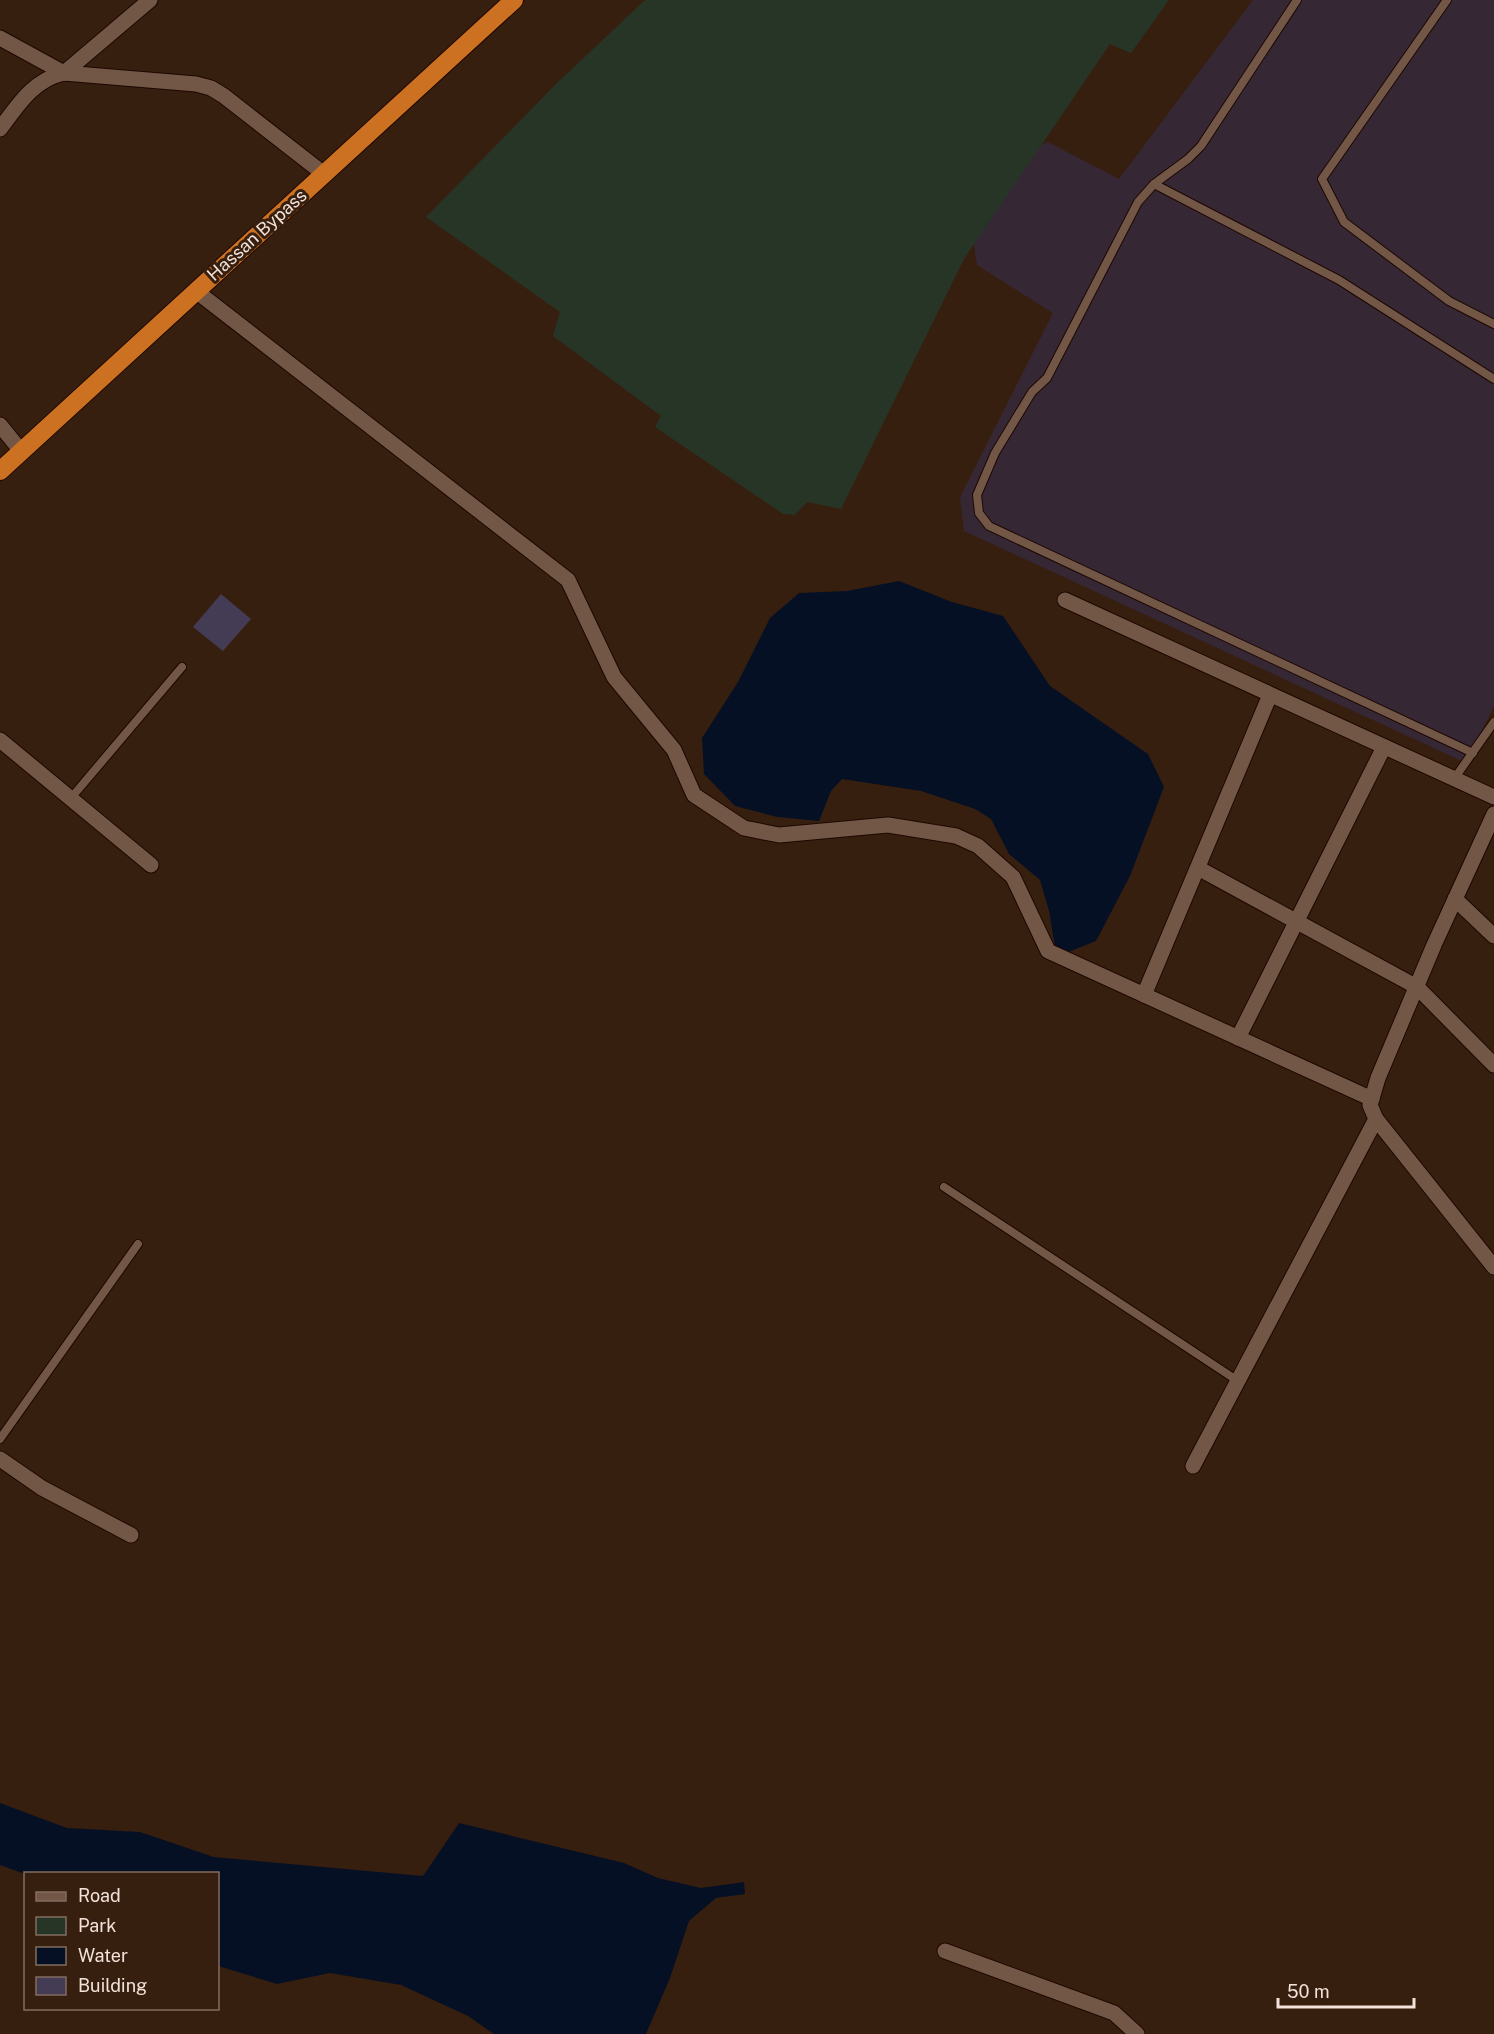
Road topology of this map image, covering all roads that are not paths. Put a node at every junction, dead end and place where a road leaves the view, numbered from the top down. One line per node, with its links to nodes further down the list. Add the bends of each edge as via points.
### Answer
1 (150, 0): 6 (street)
2 (514, 0): 8 (highway, Hassan Bypass)
3 (1297, 0): 9 (lane, via 1201,146)
4 (1447, 0): 11 (lane, via 1322,180 1344,222 1449,301)
5 (0, 38): 6 (street)
6 (64, 73): 7 (street, via 38,83); 8 (street, via 211,88)
7 (0, 129)
8 (324, 174): 10 (highway, Hassan Bypass)
9 (1154, 184): 12 (lane, via 1339,280); 22 (lane, via 1138,202 1047,378 1032,392 995,453 977,495 979,513 989,526)
10 (196, 291): 14 (highway, Hassan Bypass); 33 (street, via 568,580 614,676 674,750 694,795 744,828 779,835 888,825 956,836 978,846 1013,877 1048,951)
11 (1494, 324)
12 (1494, 379)
13 (0, 424): 14 (street)
14 (21, 451): 15 (highway, Hassan Bypass)
15 (0, 471)
16 (1065, 600): 18 (street)
17 (182, 667): 25 (lane)
18 (1270, 695): 21 (street); 28 (street)
19 (1494, 722): 22 (lane)
20 (0, 740): 25 (street)
21 (1384, 747): 23 (street); 30 (street)
22 (1473, 753): 23 (lane)
23 (1454, 779): 24 (street)
24 (1494, 797)
25 (71, 798): 27 (street)
26 (1494, 814): 29 (street)
27 (152, 864)
28 (1198, 868): 30 (street); 33 (street)
29 (1455, 899): 31 (street); 32 (street)
30 (1297, 921): 32 (street); 34 (street)
31 (1494, 936)
32 (1417, 987): 35 (street); 36 (street)
33 (1144, 995): 34 (street)
34 (1238, 1038): 36 (street)
35 (1494, 1065)
36 (1372, 1099): 37 (street, via 1370,1105)
37 (1376, 1119): 40 (street); 41 (street)
38 (944, 1187): 41 (lane)
39 (138, 1244): 42 (lane)
40 (1494, 1267)
41 (1238, 1381): 44 (street)
42 (0, 1439)
43 (0, 1459): 45 (street, via 42,1488)
44 (1193, 1466)
45 (131, 1535)
46 (945, 1951): 47 (street, via 1114,2013)
47 (1137, 2034)

